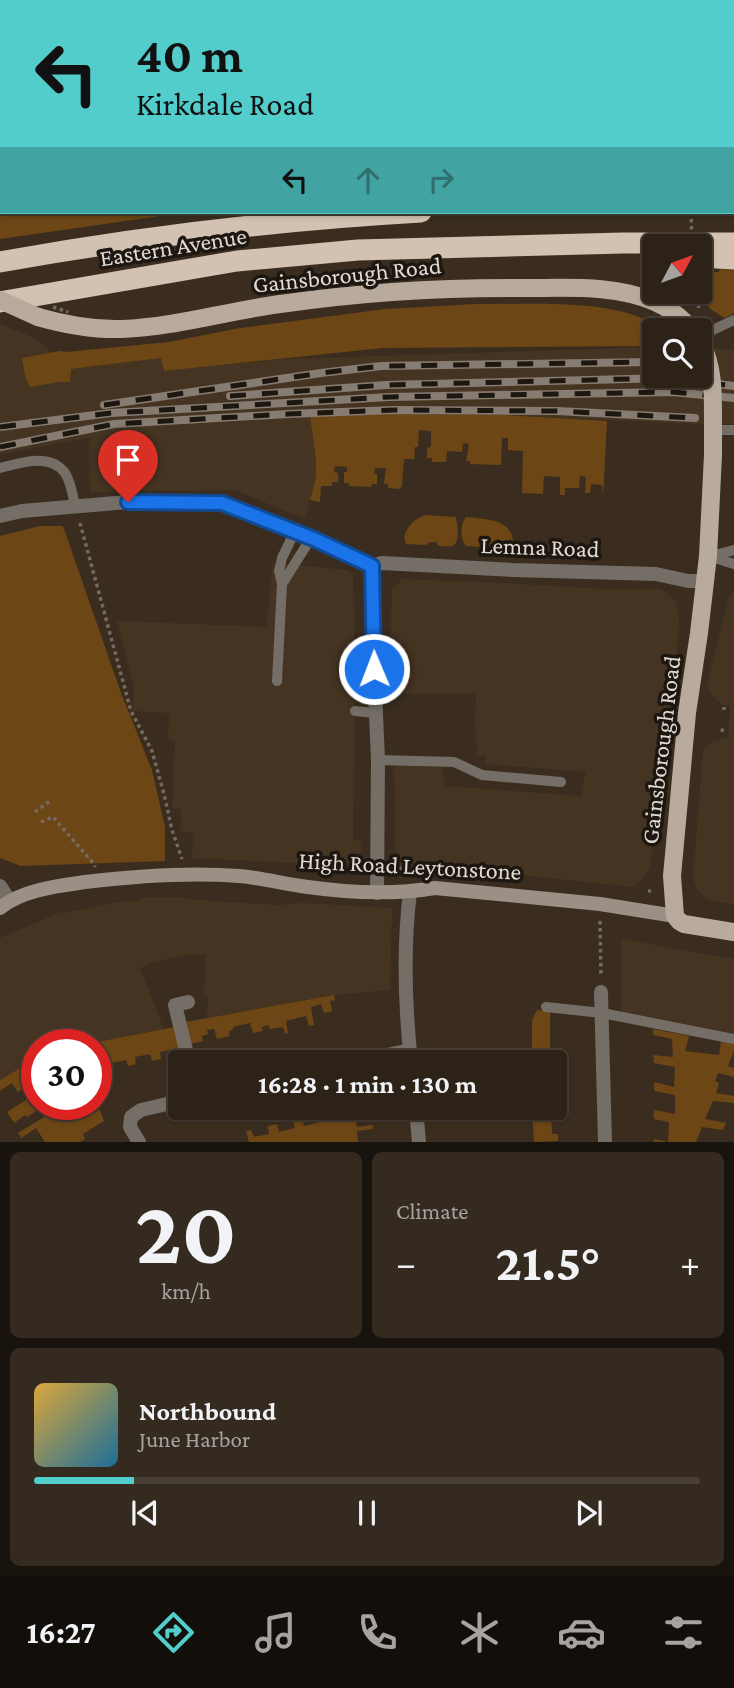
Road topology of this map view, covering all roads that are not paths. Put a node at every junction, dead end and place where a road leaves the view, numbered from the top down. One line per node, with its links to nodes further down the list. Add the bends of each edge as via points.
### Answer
1 (395, 214): 7 (highway, Eastern Avenue, via 254,225)
2 (734, 243): 3 (highway, Eastern Avenue)
3 (500, 246): 4 (highway); 8 (highway, Eastern Avenue, via 358,250 237,261)
4 (642, 253)
5 (712, 258): 6 (highway)
6 (734, 259)
7 (0, 262)
8 (0, 301): 9 (main road, Gainsborough Road, bridge, via 66,325 124,329 382,292 584,288 656,302)
9 (679, 318)
10 (734, 320): 11 (lane)
11 (712, 333)
12 (712, 385): 13 (main road, Gainsborough Road, bridge)
13 (713, 427): 14 (lane); 21 (main road, Gainsborough Road)
14 (734, 430)
15 (0, 468): 16 (lane, via 32,460 49,462 64,471)
16 (75, 506): 17 (street); 18 (street, via 222,503)
17 (0, 516)
18 (295, 531): 19 (street); 25 (lane, via 282,558)
19 (311, 538): 23 (street); 25 (lane)
20 (734, 550): 21 (lane)
21 (708, 556): 22 (lane); 24 (main road, Gainsborough Road)
22 (734, 564)
23 (372, 566): 24 (street, Lemna Road, via 656,574); 26 (street)
24 (705, 581): 37 (main road, Gainsborough Road, via 676,821)
25 (282, 584): 28 (lane)
26 (374, 669): 27 (lane); 30 (street)
27 (355, 670)
28 (277, 681)
29 (355, 711): 30 (lane)
30 (376, 713): 31 (street)
31 (378, 760): 32 (lane, via 454,762 482,775); 35 (street)
32 (561, 782)
33 (0, 886): 36 (street)
34 (410, 892): 35 (street, High Road Leytonstone); 37 (street, High Road Leytonstone, via 435,888); 45 (street, via 406,997)
35 (376, 893): 36 (street, High Road Leytonstone, via 241,876 183,875 66,885)
36 (5, 904)
37 (675, 916): 38 (main road, High Road Leytonstone, via 684,924)
38 (734, 932)
39 (601, 992): 42 (street)
40 (188, 1002): 44 (street, via 175,1005)
41 (546, 1007): 42 (lane)
42 (601, 1013): 43 (lane); 50 (street)
43 (734, 1039)
44 (186, 1050)
45 (410, 1050)
46 (168, 1104): 48 (street, via 131,1117 130,1127)
47 (417, 1120): 49 (street)
48 (139, 1142)
49 (419, 1142)
50 (605, 1142)

